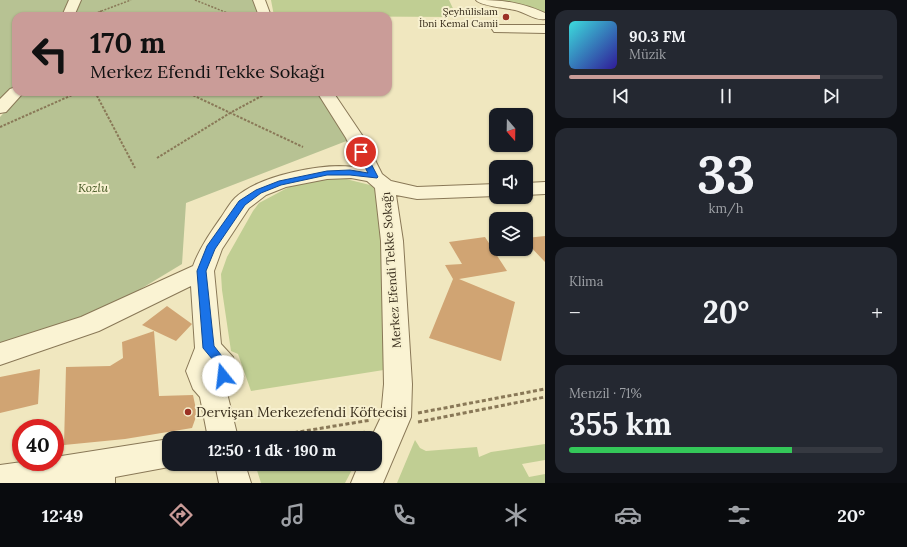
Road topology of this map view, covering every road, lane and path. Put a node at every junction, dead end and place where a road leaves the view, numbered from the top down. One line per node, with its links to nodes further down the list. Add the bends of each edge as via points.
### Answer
1 (75, 0): 8 (street)
2 (131, 0): 7 (path)
3 (195, 0): 9 (path)
4 (259, 0): 10 (street)
5 (482, 0): 11 (street, via 521,7)
6 (526, 0): 11 (street)
7 (100, 11)
8 (70, 12)
9 (225, 12)
10 (264, 12)
11 (544, 21): 12 (street)
12 (499, 29)
13 (12, 96): 19 (street)
14 (70, 96): 21 (path)
15 (97, 96): 24 (path)
16 (194, 96): 20 (path)
17 (262, 96): 20 (path)
18 (328, 96): 25 (street, Merkez Efendi Tekke Sokağı)
19 (0, 108)
20 (230, 113): 22 (path); 23 (path)
21 (0, 127)
22 (303, 147)
23 (157, 158)
24 (135, 168)
25 (380, 182): 28 (street, via 417,193); 29 (street, via 350,172 327,173 279,183 258,191 242,203 211,248); 32 (street, Merkez Efendi Tekke Sokağı, via 392,241 398,384)
26 (545, 188): 27 (street)
27 (533, 189)
28 (489, 190)
29 (202, 271): 30 (street, via 90,324); 33 (street, via 208,348 201,362 199,374 202,382 213,391)
30 (0, 354)
31 (545, 397): 32 (path)
32 (393, 427): 34 (path); 35 (street, Merkez Efendi Tekke Sokağı)
33 (222, 431)
34 (370, 431)
35 (382, 449)
36 (162, 455): 39 (street)
37 (232, 471): 41 (street)
38 (372, 471): 42 (street, Merkez Efendi Tekke Sokağı)
39 (99, 473): 40 (street)
40 (0, 482)
41 (235, 483)
42 (367, 483)

